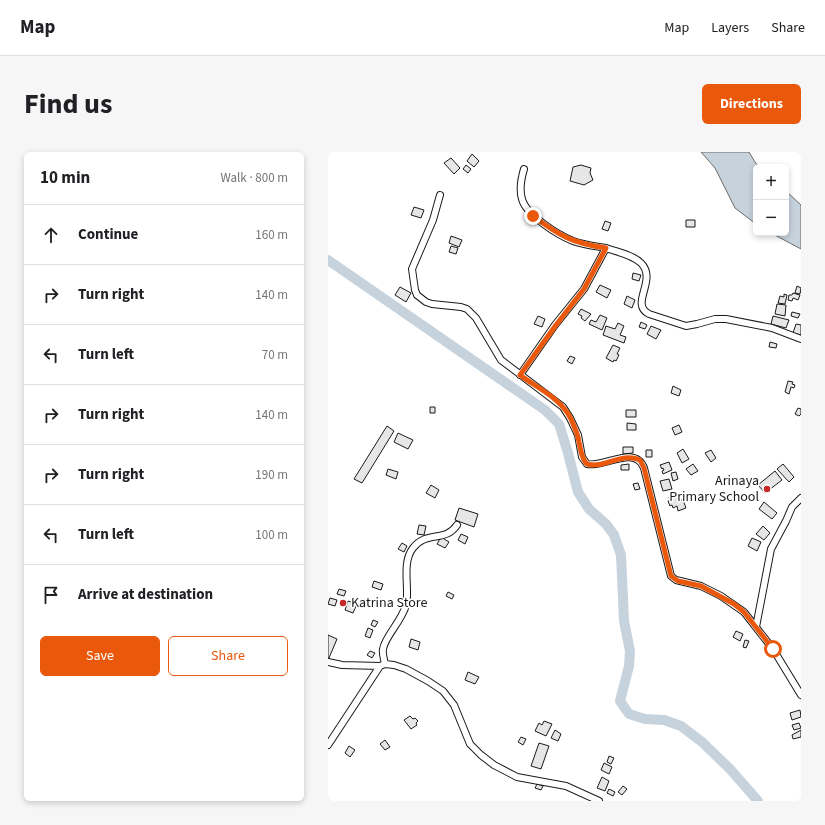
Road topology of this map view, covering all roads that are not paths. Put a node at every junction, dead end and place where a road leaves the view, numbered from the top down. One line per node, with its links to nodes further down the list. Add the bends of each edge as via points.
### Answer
1 (524, 169): 3 (street, via 520,188 522,200 533,216 581,244)
2 (440, 195): 5 (street, via 433,220 412,269 417,295 432,304 454,305 467,309 482,326 496,354)
3 (606, 248): 4 (street, via 633,258 647,271 642,307 649,314 686,326 715,318 726,318 772,328); 5 (street, via 584,289)
4 (801, 339)
5 (520, 375): 8 (street, via 563,407 578,435 582,457 587,464 625,457 640,460 671,576 722,596 744,612)
6 (801, 498): 8 (street, via 792,507 771,549)
7 (457, 525): 10 (street, via 448,534 423,539 410,552 406,579 406,607 383,648)
8 (756, 627): 11 (street, via 773,649)
9 (328, 662): 10 (street, via 342,666)
10 (383, 665): 12 (street); 13 (street, via 406,669 443,691 454,705 470,744 494,765 517,777 566,786)
11 (801, 695)
12 (328, 745)
13 (599, 801)

